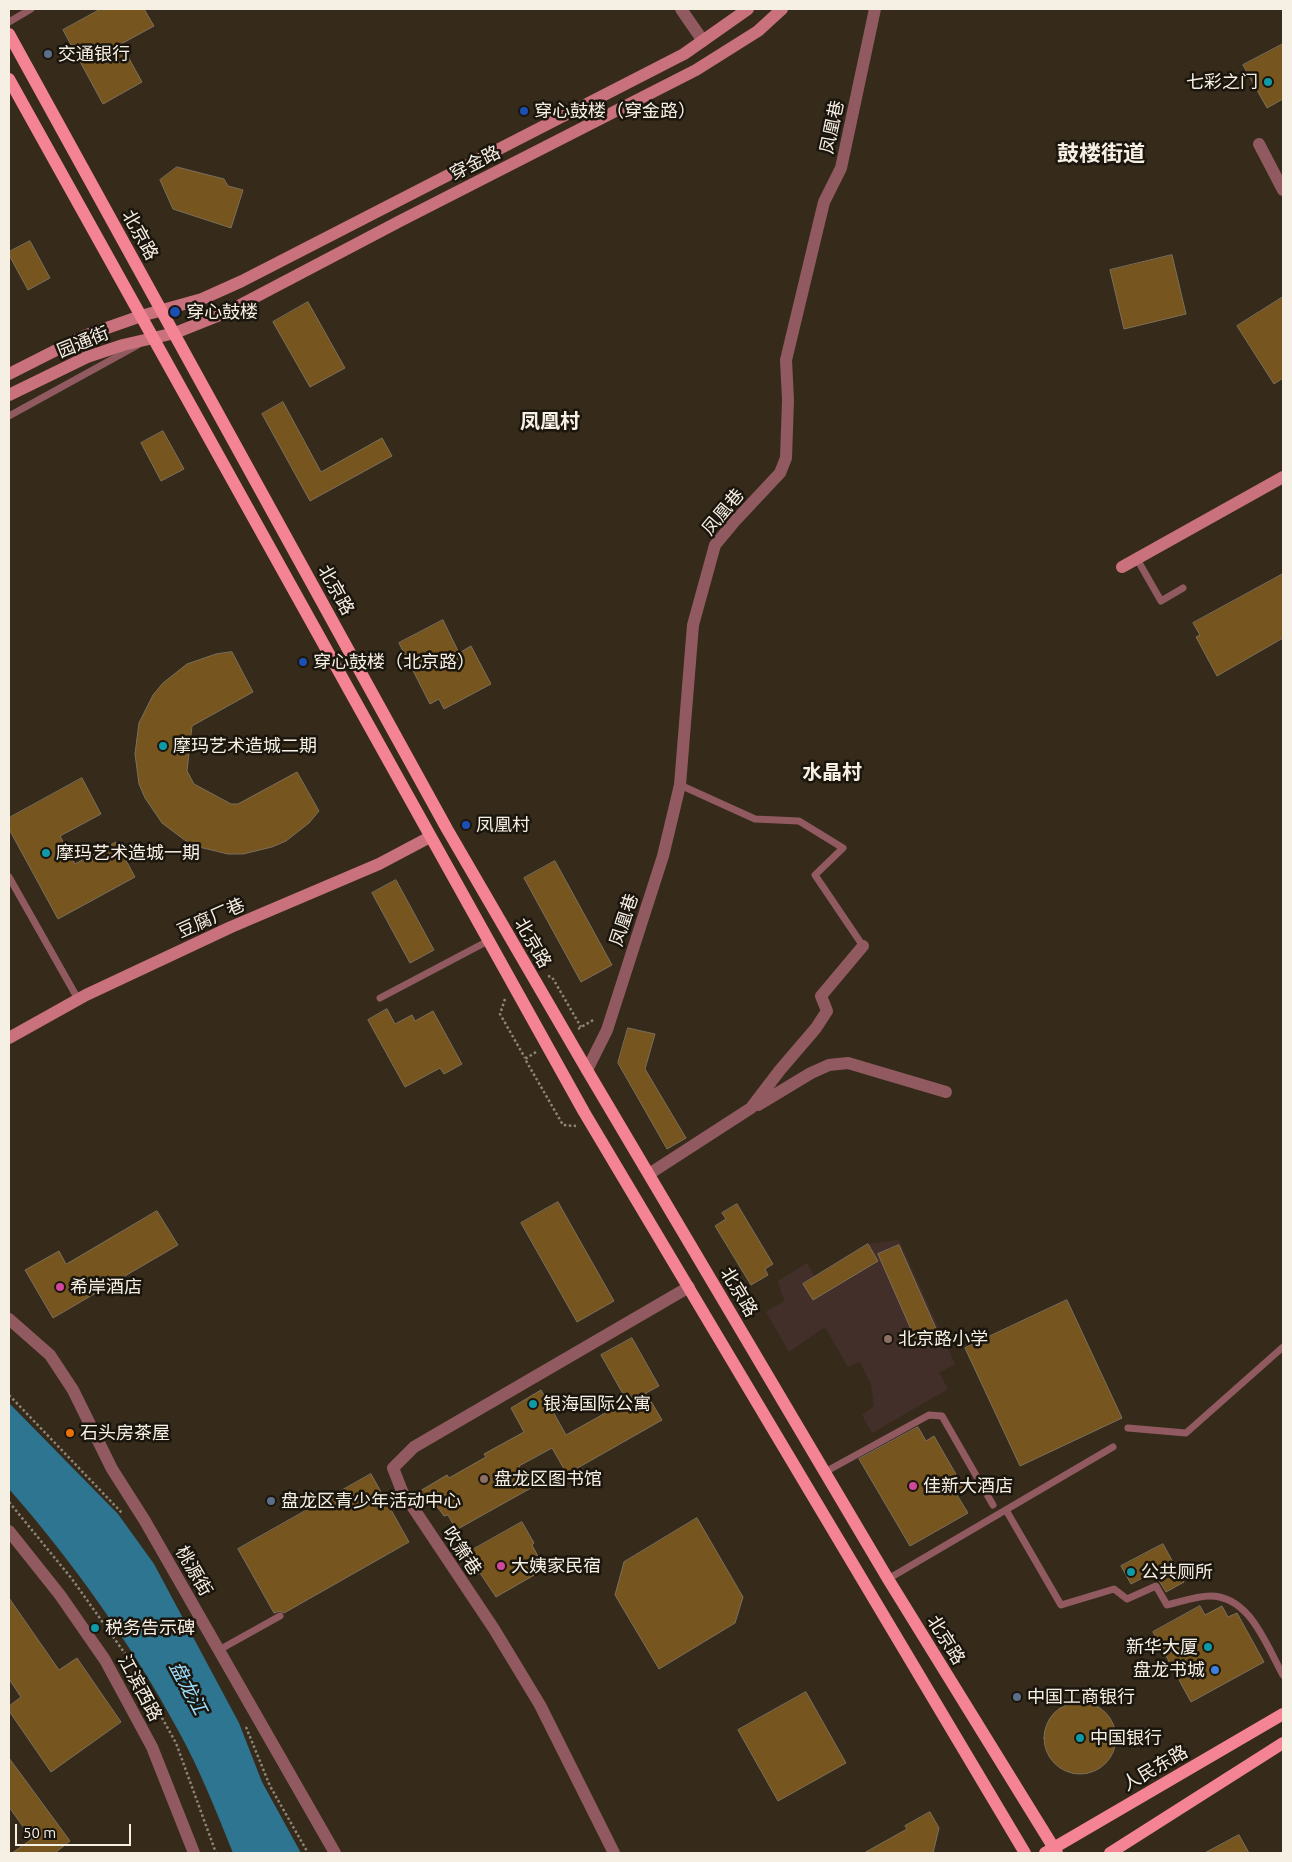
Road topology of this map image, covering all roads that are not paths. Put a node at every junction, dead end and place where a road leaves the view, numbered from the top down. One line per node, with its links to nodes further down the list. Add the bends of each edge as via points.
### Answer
1 (31, 9): 6 (lane)
2 (681, 9): 8 (street)
3 (748, 9): 8 (main road, 穿金路)
4 (782, 9): 14 (main road, 穿金路, via 758,31 696,70 225,313)
5 (875, 9): 23 (street, 凤凰巷, via 841,168 824,202 786,360 786,458 780,474 715,545 693,625)
6 (9, 22)
7 (9, 34): 12 (main road, 北京路)
8 (704, 41): 12 (main road, 穿金路, via 242,281 202,299)
9 (9, 79): 13 (main road)
10 (1259, 144): 11 (street)
11 (1283, 190)
12 (162, 311): 13 (main road, 园通街); 14 (main road, 北京路)
13 (141, 316): 15 (main road); 16 (main road, 园通街, via 84,336)
14 (175, 333): 15 (main road, 园通街); 31 (main road, 北京路, via 448,829)
15 (153, 337): 17 (main road, 园通街, via 86,357); 18 (lane); 24 (main road)
16 (9, 374)
17 (9, 395)
18 (9, 416)
19 (1283, 477): 20 (main road)
20 (1137, 559): 21 (main road); 22 (lane, via 1161,601)
21 (1122, 567)
22 (1183, 588)
23 (680, 786): 27 (lane, via 755,819 799,821 843,848 815,875); 31 (street, 凤凰巷, via 663,856 607,1030)
24 (430, 837): 26 (main road); 29 (main road, 豆腐厂巷, via 379,864 231,927)
25 (9, 877): 29 (lane)
26 (488, 941): 28 (lane); 35 (main road, via 584,1112)
27 (863, 946): 33 (street, via 821,996 827,1011 816,1028)
28 (380, 998)
29 (78, 999): 30 (main road, 豆腐厂巷)
30 (9, 1038)
31 (586, 1070): 34 (main road, 北京路)
32 (946, 1092): 33 (street, via 848,1063 829,1065 811,1073)
33 (751, 1108): 34 (street)
34 (649, 1174): 40 (main road, 北京路)
35 (689, 1288): 53 (street, 吹箫巷, via 414,1447 393,1468 402,1491 494,1629 540,1705); 54 (main road)
36 (9, 1319): 46 (street, 桃源街, via 50,1355 73,1390 112,1469)
37 (1283, 1347): 38 (lane, via 1186,1432)
38 (1128, 1428)
39 (1113, 1447): 42 (lane)
40 (825, 1472): 41 (lane, via 928,1415 942,1416); 44 (main road, 北京路)
41 (993, 1505)
42 (1006, 1510): 44 (lane); 47 (lane, via 1061,1605 1114,1589 1127,1599 1156,1586 1167,1605 1210,1596 1234,1602 1250,1616)
43 (9, 1531): 51 (street, 江滨西路, via 60,1595 105,1660 152,1747)
44 (888, 1580): 50 (main road, 北京路)
45 (280, 1616): 46 (lane)
46 (219, 1650): 52 (street, 桃源街)
47 (1283, 1675)
48 (1283, 1714): 50 (main road, 人民东路)
49 (1283, 1743): 55 (main road)
50 (1052, 1851)
51 (194, 1853)
52 (335, 1853)
53 (614, 1853)
54 (1025, 1853)
55 (1110, 1853)

